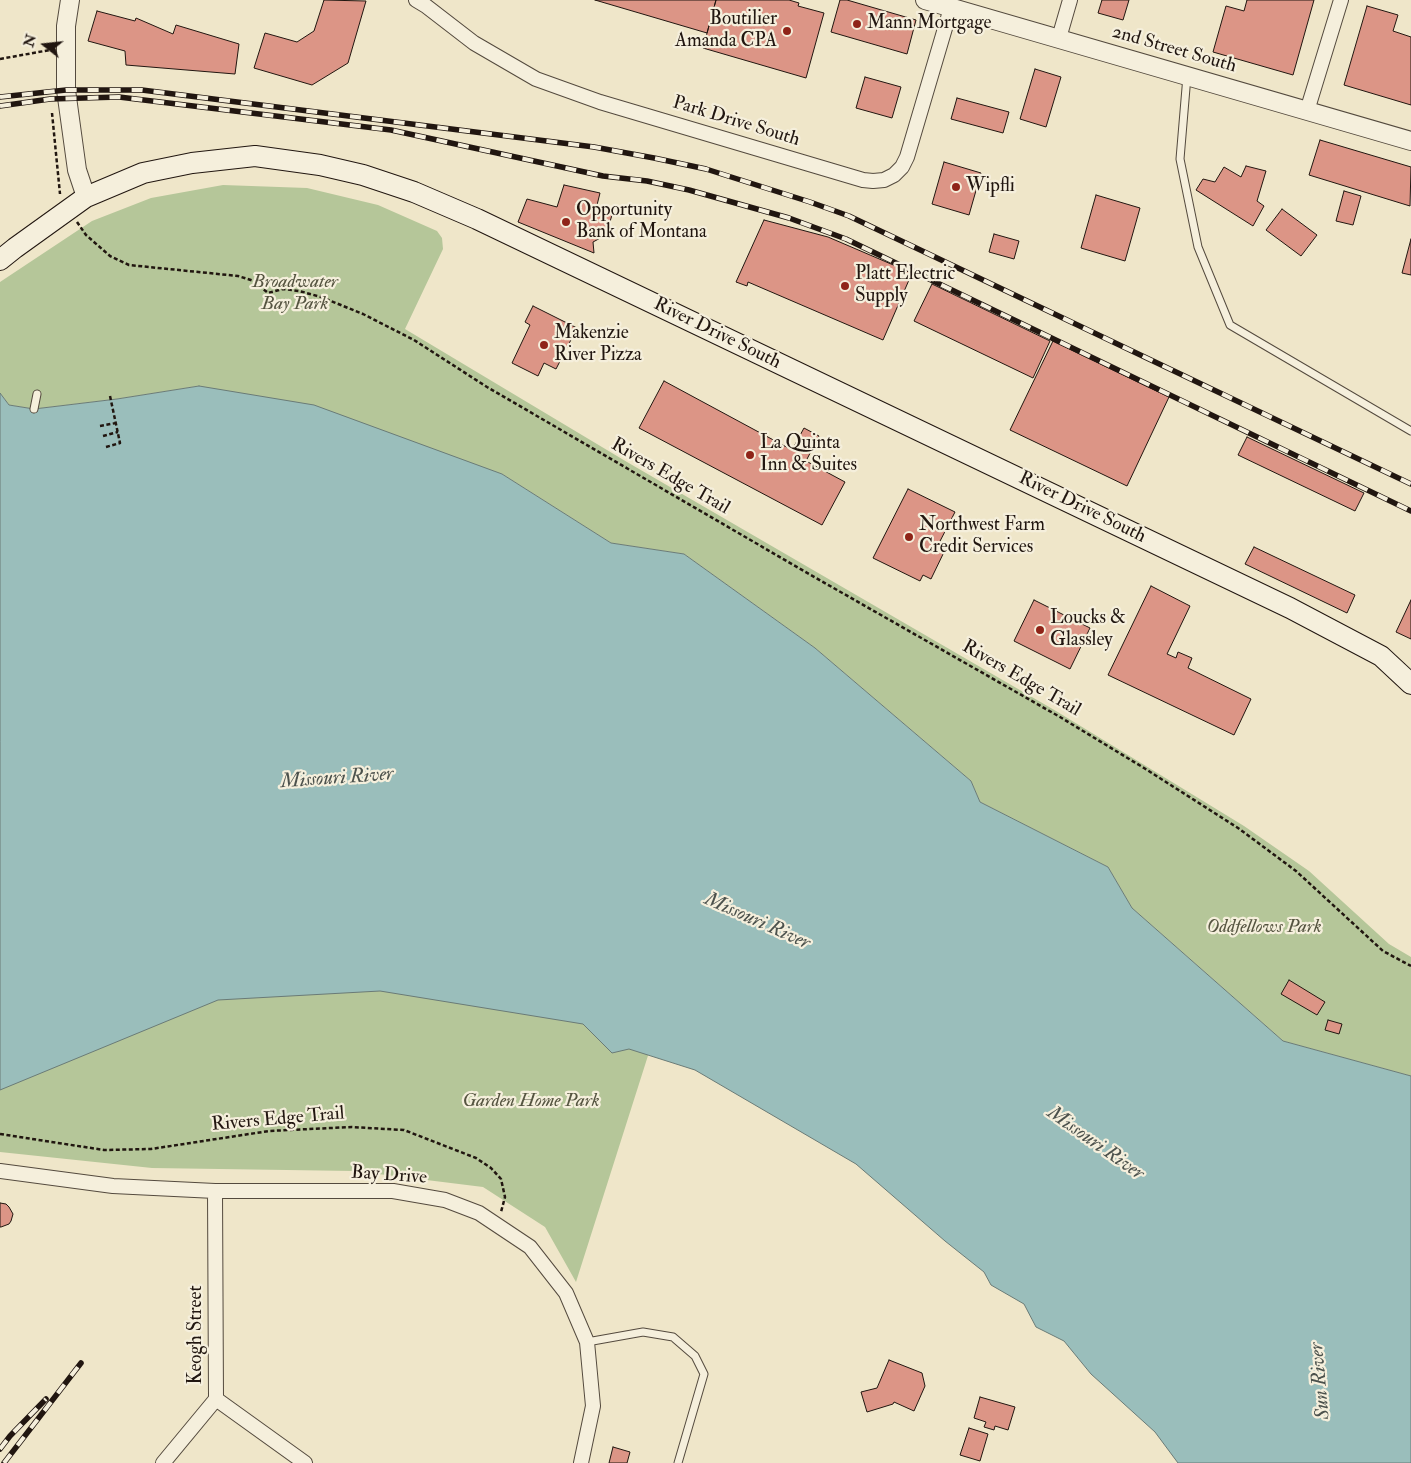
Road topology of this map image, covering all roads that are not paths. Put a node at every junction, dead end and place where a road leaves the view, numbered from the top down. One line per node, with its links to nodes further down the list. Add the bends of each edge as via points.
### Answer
1 (70, 0): 11 (street, via 66,26 66,90 77,170)
2 (416, 0): 6 (street, Park Drive South, via 474,43 536,79 600,102 874,181 894,174 907,157)
3 (925, 0): 6 (street, 2nd Street South)
4 (1070, 0): 7 (street)
5 (1341, 0): 9 (street)
6 (951, 8): 7 (street, 2nd Street South)
7 (1059, 38): 8 (street, 2nd Street South)
8 (1187, 76): 9 (street, 2nd Street South); 15 (lane, via 1180,159 1198,247 1230,325)
9 (1307, 111): 10 (street, 2nd Street South)
10 (1411, 141)
11 (86, 197): 12 (main road, River Drive South); 16 (main road, River Drive South, via 143,173 192,163 255,156 363,174 414,192 486,223 1290,608 1381,656)
12 (0, 260)
13 (37, 394): 14 (lane)
14 (34, 409)
15 (1411, 431)
16 (1411, 684)
17 (0, 1172): 18 (street, Bay Drive, via 113,1186)
18 (216, 1191): 19 (street, Bay Drive, via 393,1191 445,1200 479,1213 530,1247 566,1294); 20 (street, Keogh Street)
19 (587, 1342): 23 (street, Bay Drive, via 593,1406); 24 (lane, via 643,1332 673,1337 695,1356 704,1374)
20 (216, 1399): 21 (street); 22 (street, Keogh Street)
21 (163, 1463)
22 (305, 1463)
23 (581, 1463)
24 (678, 1463)

